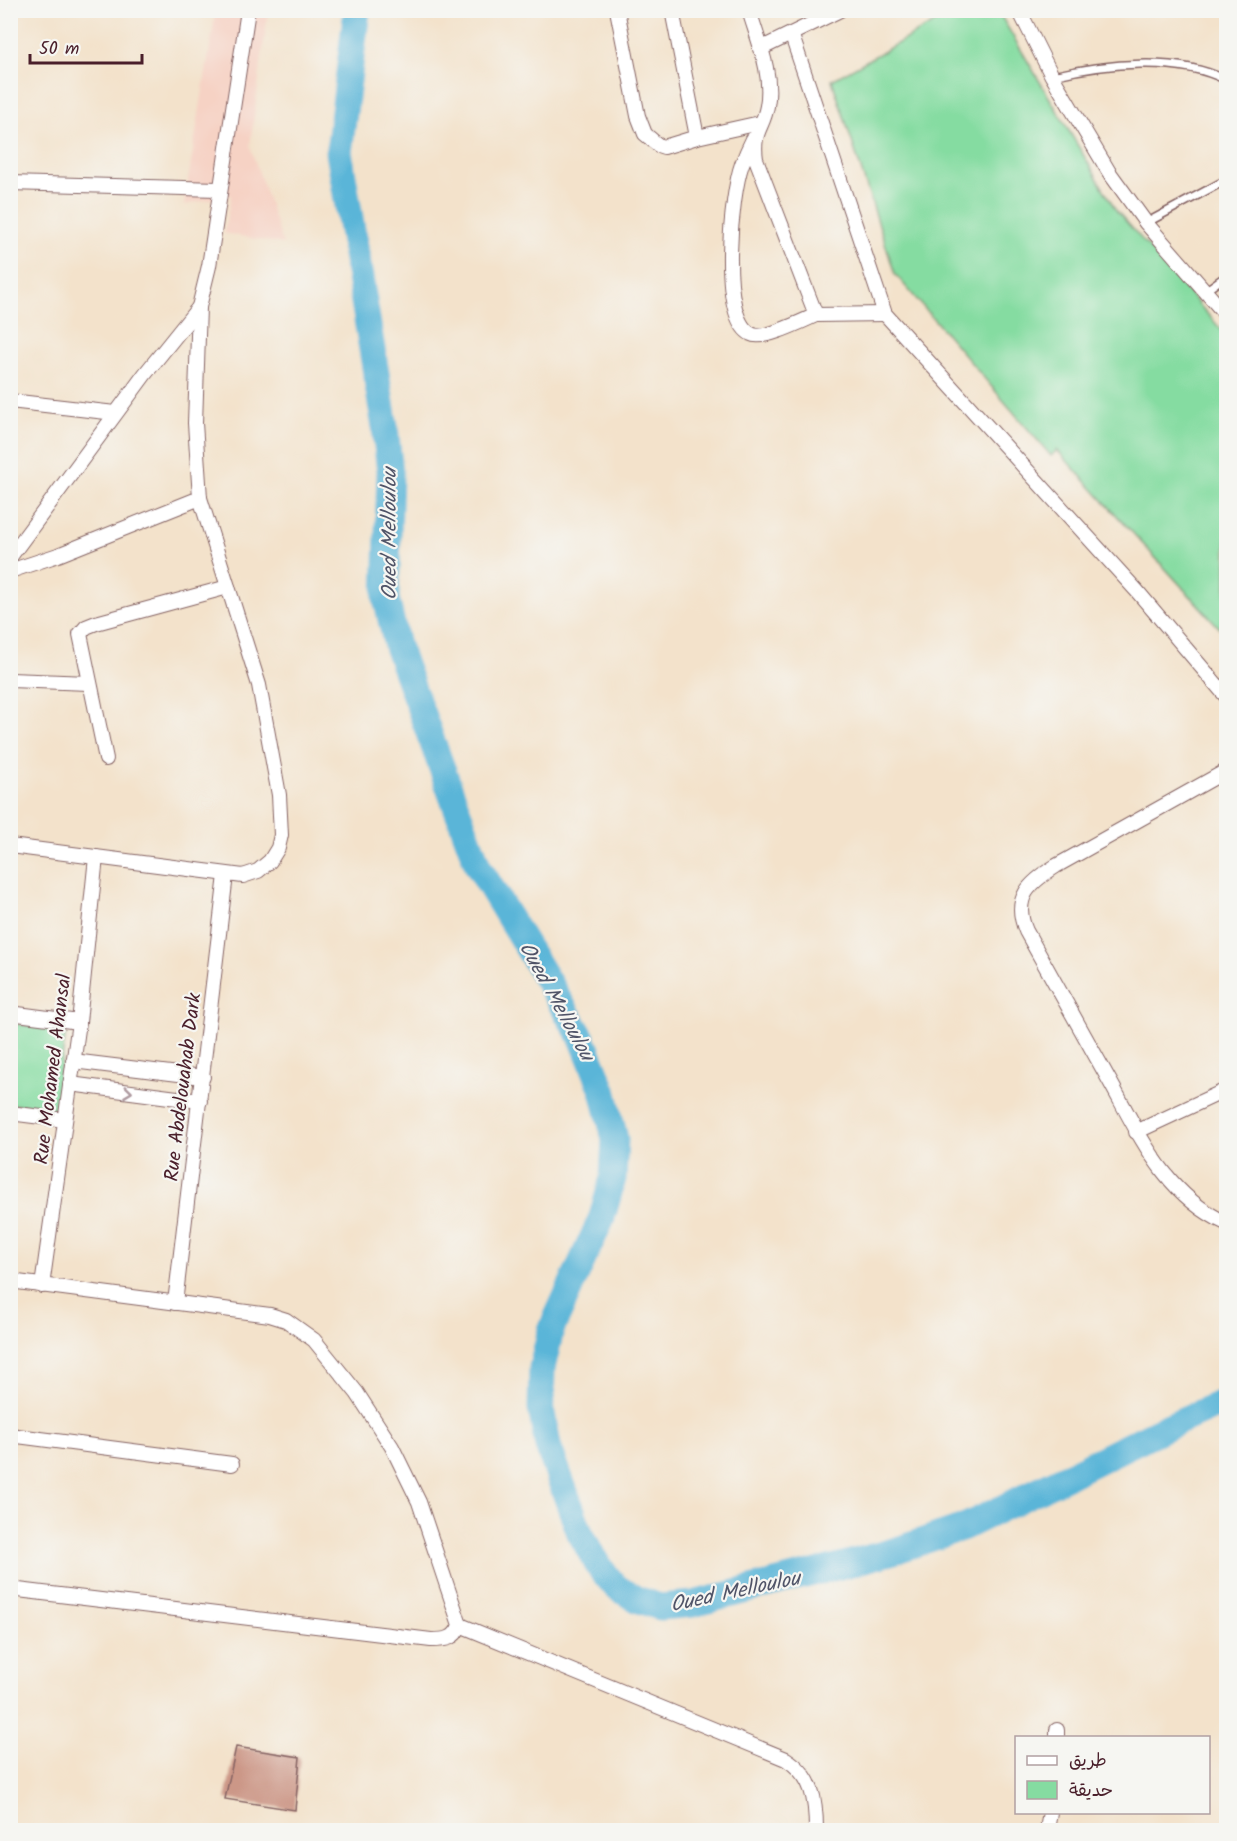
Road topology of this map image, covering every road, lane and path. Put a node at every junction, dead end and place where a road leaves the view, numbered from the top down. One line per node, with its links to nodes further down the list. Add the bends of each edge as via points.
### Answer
1 (248, 10): 15 (street)
2 (617, 10): 12 (street, via 645,134 664,147)
3 (672, 10): 12 (street)
4 (749, 10): 8 (street)
5 (840, 10): 7 (street)
6 (1019, 10): 9 (street)
7 (792, 36): 8 (street); 20 (street)
8 (760, 49): 11 (street, via 769,90 767,109)
9 (1052, 76): 10 (lane, via 1122,64 1178,68); 16 (street, via 1104,164)
10 (1227, 80)
11 (757, 129): 12 (street); 21 (street, via 756,159); 21 (street, via 741,166 734,204 730,271 736,314 751,334 762,337)
12 (697, 137)
13 (1227, 180): 16 (lane)
14 (10, 183): 15 (street)
15 (218, 189): 19 (street, via 209,266)
16 (1146, 223): 18 (street)
17 (1227, 276): 18 (lane)
18 (1205, 291): 22 (street)
19 (199, 308): 24 (street); 25 (street, via 195,423)
20 (885, 314): 21 (street); 31 (street)
21 (816, 315)
22 (1227, 315)
23 (10, 401): 24 (street)
24 (115, 413): 26 (street)
25 (200, 498): 27 (street); 28 (street)
26 (10, 557)
27 (10, 571)
28 (228, 587): 30 (street, via 86,627 80,634); 36 (street, via 259,685 273,753 281,835 270,861 258,871 243,876)
29 (10, 680): 30 (street)
30 (90, 683): 32 (street)
31 (1227, 696)
32 (106, 759)
33 (1227, 771): 46 (street, via 1041,875 1022,897 1020,917 1026,931)
34 (10, 846): 35 (street)
35 (96, 857): 36 (street); 38 (street, Rue Mohamed Ahansal)
36 (226, 875): 40 (street, Rue Abdelouahab Dark)
37 (10, 1013): 38 (street)
38 (79, 1022): 39 (street, Rue Mohamed Ahansal)
39 (73, 1061): 40 (street); 41 (street, Rue Mohamed Ahansal)
40 (203, 1077): 43 (street, Rue Abdelouahab Dark)
41 (70, 1084): 43 (street, one-way to 43); 45 (street, Rue Mohamed Ahansal)
42 (1226, 1091): 46 (street)
43 (200, 1101): 50 (street, Rue Abdelouahab Dark)
44 (10, 1113): 45 (street)
45 (65, 1120): 49 (street, Rue Mohamed Ahansal)
46 (1136, 1132): 47 (street, via 1169,1182 1190,1201)
47 (1227, 1223)
48 (10, 1281): 49 (street)
49 (42, 1286): 50 (street)
50 (175, 1304): 54 (street, via 270,1315 300,1328 314,1340 357,1393 412,1484)
51 (10, 1435): 52 (street)
52 (232, 1464)
53 (10, 1589): 54 (street, via 431,1640 451,1638)
54 (460, 1625): 56 (street, via 786,1759 810,1781)
55 (1050, 1814): 57 (street)
56 (816, 1830)
57 (1047, 1830)

